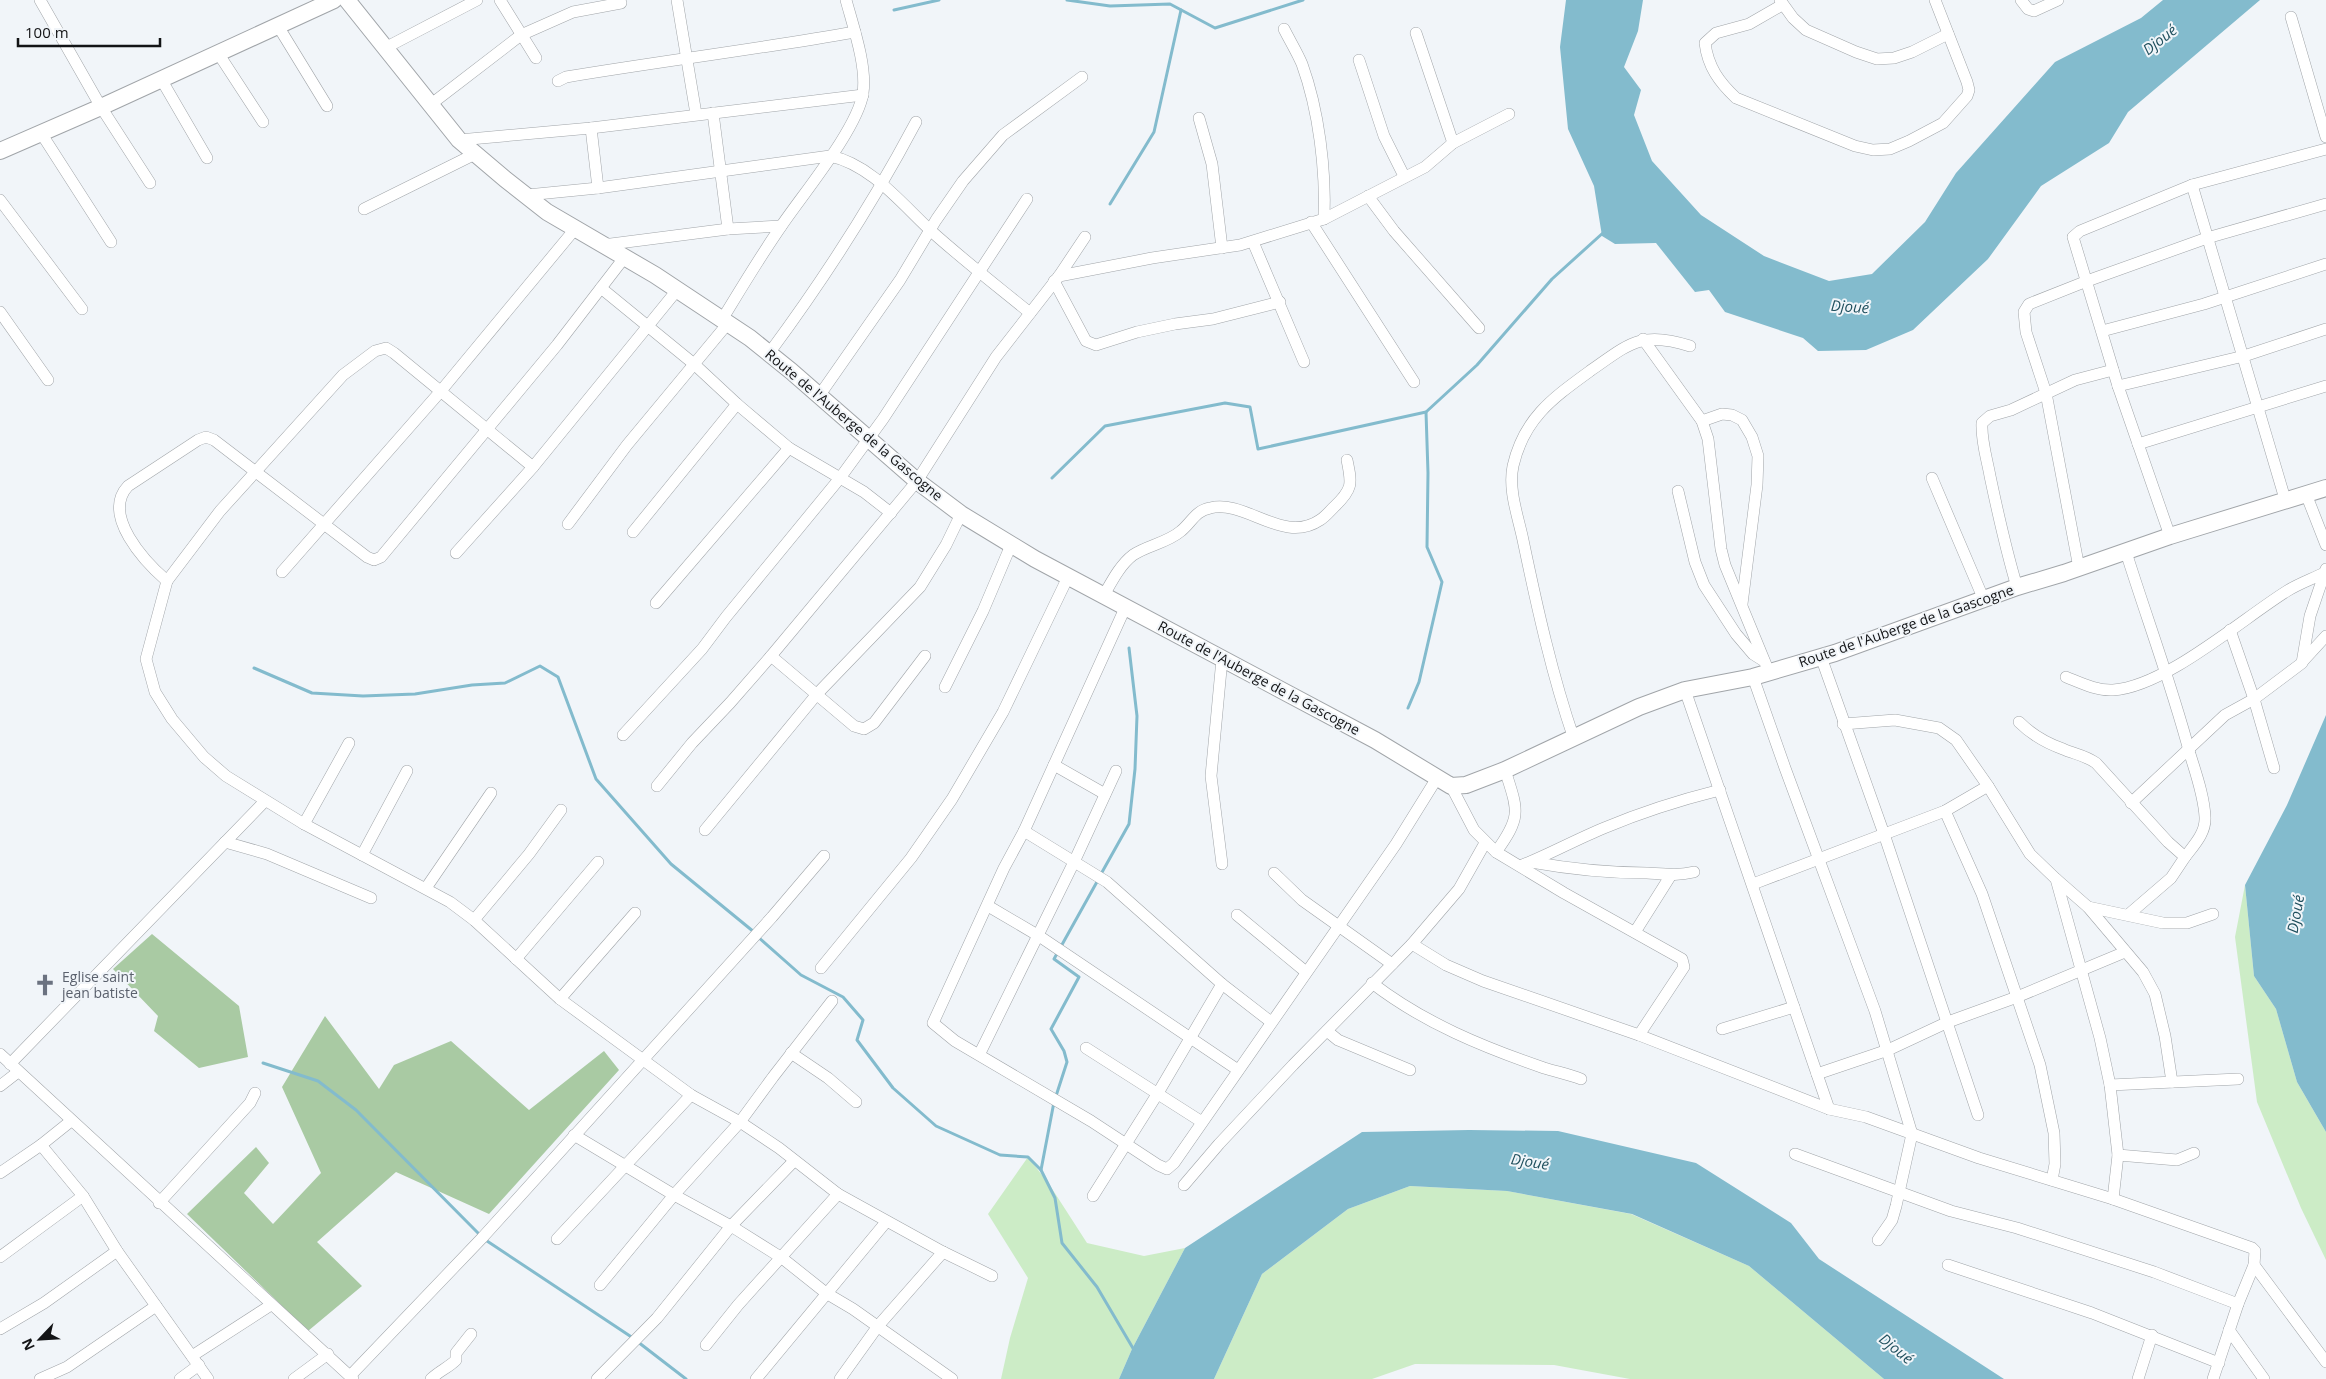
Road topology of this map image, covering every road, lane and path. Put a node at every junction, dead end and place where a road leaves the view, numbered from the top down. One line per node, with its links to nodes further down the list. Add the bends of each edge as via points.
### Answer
1 (40, 0): 31 (street)
2 (334, 0): 14 (street)
3 (347, 0): 20 (street, Route de l'Auberge de la Gascogne)
4 (477, 0): 20 (street)
5 (500, 0): 19 (street)
6 (678, 0): 23 (street)
7 (846, 0): 16 (street)
8 (1936, 0): 18 (street)
9 (2022, 0): 10 (street, via 2028,9 2034,11)
10 (2058, 0)
11 (1781, 2): 18 (street, via 1806,30 1877,58 1894,58 1912,52); 18 (street, via 1749,24 1716,33 1705,43 1707,60 1721,85 1736,98 1864,148 1890,149 1926,133 1943,123 1967,96 1967,82)
12 (620, 3): 19 (street, via 573,12)
13 (2290, 17): 40 (street)
14 (278, 26): 21 (street); 30 (street)
15 (1284, 29): 60 (street, via 1302,64 1310,92 1323,164)
16 (855, 32): 23 (street); 28 (street, via 864,80)
17 (1416, 33): 42 (street)
18 (1948, 34)
19 (521, 35): 22 (street); 29 (street)
20 (385, 48): 29 (street, Route de l'Auberge de la Gascogne)
21 (218, 53): 26 (street); 36 (street)
22 (536, 58)
23 (686, 58): 27 (street, via 566,77); 33 (street)
24 (1359, 60): 49 (street, via 1384,136)
25 (1082, 77): 65 (street, via 1003,134 963,181)
26 (161, 79): 31 (street); 47 (street)
27 (558, 81)
28 (863, 94): 32 (street); 46 (street, via 852,120)
29 (430, 105): 41 (street, Route de l'Auberge de la Gascogne)
30 (327, 106)
31 (101, 107): 39 (street); 50 (street)
32 (713, 113): 33 (street); 48 (street)
33 (696, 114): 38 (street)
34 (1509, 114): 42 (street)
35 (1199, 118): 71 (street, via 1212,164)
36 (263, 122)
37 (916, 122): 52 (street)
38 (591, 128): 41 (street); 53 (street)
39 (41, 133): 44 (street); 68 (street)
40 (2326, 137)
41 (459, 140): 45 (street, Route de l'Auberge de la Gascogne)
42 (1453, 143): 49 (street, via 1425,167)
43 (2326, 150): 51 (street)
44 (0, 151)
45 (477, 153): 54 (street, Route de l'Auberge de la Gascogne); 59 (street)
46 (830, 156): 48 (street); 52 (street, via 844,159); 62 (street)
47 (207, 158)
48 (720, 172): 53 (street); 64 (street)
49 (1404, 176): 55 (street)
50 (150, 183)
51 (2192, 185): 67 (street); 76 (street, via 2073,237)
52 (882, 186): 65 (street); 91 (street)
53 (598, 188): 54 (street)
54 (527, 195): 63 (street, Route de l'Auberge de la Gascogne)
55 (1368, 196): 60 (street); 86 (street, via 1394,231)
56 (1027, 199): 74 (street)
57 (0, 200): 81 (street)
58 (2326, 204): 67 (street)
59 (364, 209)
60 (1324, 219): 61 (street)
61 (1311, 222): 69 (street); 97 (street)
62 (781, 226): 64 (street); 84 (street)
63 (575, 229): 70 (street, Route de l'Auberge de la Gascogne); 100 (street)
64 (728, 229): 70 (street)
65 (931, 230): 74 (street); 102 (street)
66 (1086, 237): 75 (street)
67 (2207, 238): 76 (street); 79 (street)
68 (111, 242)
69 (1253, 242): 71 (street); 80 (street)
70 (603, 245): 72 (street, Route de l'Auberge de la Gascogne)
71 (1222, 248): 75 (street)
72 (624, 258): 77 (street); 78 (street, Route de l'Auberge de la Gascogne)
73 (2326, 264): 79 (street)
74 (979, 271): 83 (street); 107 (street)
75 (1057, 279): 80 (street, via 1086,340 1096,345 1146,330 1213,319); 83 (street)
76 (2087, 281): 88 (street); 101 (street, via 2030,304 2024,312 2026,332)
77 (601, 288): 85 (street); 106 (street)
78 (678, 289): 84 (street, Route de l'Auberge de la Gascogne); 85 (street)
79 (2224, 297): 88 (street); 92 (street)
80 (1280, 302): 93 (street)
81 (82, 309)
82 (0, 312): 96 (street)
83 (1030, 313): 115 (street, via 996,357)
84 (726, 320): 91 (street, Route de l'Auberge de la Gascogne); 94 (street)
85 (647, 325): 94 (street); 111 (street)
86 (1479, 328)
87 (2326, 329): 92 (street)
88 (2102, 332): 95 (street)
89 (1643, 339): 90 (street, via 1668,339); 105 (street); 158 (street, via 1614,355 1538,412 1514,464 1511,482 1528,566 1561,701)
90 (1690, 346)
91 (770, 352): 102 (street, Route de l'Auberge de la Gascogne)
92 (2244, 356): 98 (street); 104 (street)
93 (1304, 362)
94 (694, 364): 103 (street); 122 (street, via 627,445)
95 (2113, 370): 98 (street); 101 (street, via 2074,380)
96 (48, 380)
97 (1414, 382)
98 (2118, 386): 108 (street)
99 (2326, 386): 104 (street)
100 (440, 392): 106 (street); 112 (street, via 394,353 386,348 375,350 343,375); 123 (street)
101 (2046, 393): 130 (street); 135 (street, via 1990,416 1982,423 1992,486)
102 (819, 396): 107 (street, Route de l'Auberge de la Gascogne)
103 (736, 404): 109 (street); 124 (street)
104 (2258, 407): 108 (street); 119 (street)
105 (1702, 421): 140 (street, via 1708,439 1721,549); 140 (street, via 1722,414 1742,420 1758,456)
106 (487, 431): 111 (street); 123 (street, via 381,556 374,560 367,557)
107 (869, 439): 113 (street); 115 (street, Route de l'Auberge de la Gascogne)
108 (2138, 444): 125 (street)
109 (789, 448): 113 (street); 138 (street)
110 (1347, 460): 136 (street, via 1352,481 1350,490 1320,521 1300,527 1272,524 1223,506 1198,512 1174,536 1133,555)
111 (533, 467): 129 (street)
112 (254, 472): 123 (street); 134 (street); 134 (street, via 206,437 123,492 120,512 133,545)
113 (840, 478): 120 (street); 157 (street, via 702,649)
114 (1932, 478): 137 (street)
115 (917, 482): 120 (street); 121 (street, Route de l'Auberge de la Gascogne)
116 (2326, 488): 118 (street, Route de l'Auberge de la Gascogne)
117 (1678, 491): 148 (street, via 1695,562 1704,585)
118 (2306, 494): 119 (street, Route de l'Auberge de la Gascogne); 127 (street)
119 (2285, 499): 125 (street, Route de l'Auberge de la Gascogne)
120 (891, 513): 143 (street)
121 (961, 514): 126 (street, Route de l'Auberge de la Gascogne); 153 (street, via 920,587)
122 (568, 524)
123 (324, 526): 132 (street)
124 (633, 532)
125 (2170, 536): 128 (street, Route de l'Auberge de la Gascogne)
126 (1011, 545): 133 (street, Route de l'Auberge de la Gascogne); 151 (street)
127 (2326, 545)
128 (2126, 552): 130 (street, Route de l'Auberge de la Gascogne); 149 (street)
129 (456, 553)
130 (2079, 568): 135 (street, Route de l'Auberge de la Gascogne)
131 (2325, 571): 141 (street, via 2288,590); 147 (street, via 2310,616)
132 (282, 572)
133 (1068, 577): 136 (street, Route de l'Auberge de la Gascogne); 212 (street, via 1003,712 952,799 911,858)
134 (167, 580): 172 (street, via 146,659 155,692 172,720 204,757 226,776)
135 (2017, 587): 137 (street, Route de l'Auberge de la Gascogne)
136 (1104, 595): 139 (street, Route de l'Auberge de la Gascogne)
137 (1984, 600): 145 (street, Route de l'Auberge de la Gascogne)
138 (656, 603)
139 (1126, 606): 146 (street, Route de l'Auberge de la Gascogne); 161 (street)
140 (1742, 606): 148 (street)
141 (2230, 630): 149 (street); 154 (street)
142 (2326, 636): 147 (street)
143 (771, 656): 153 (street); 167 (street)
144 (925, 656): 153 (street, via 874,723 864,729 854,726)
145 (1821, 658): 148 (street, Route de l'Auberge de la Gascogne); 156 (street)
146 (1222, 659): 166 (street, Route de l'Auberge de la Gascogne, via 1375,740); 189 (street, via 1211,776)
147 (2302, 662): 154 (street)
148 (1762, 670): 152 (street, Route de l'Auberge de la Gascogne); 186 (street)
149 (2165, 673): 150 (street, via 2135,686 2113,690 2098,689); 160 (street)
150 (2066, 678)
151 (945, 687)
152 (1685, 690): 158 (street, Route de l'Auberge de la Gascogne, via 1644,704); 169 (street)
153 (817, 694): 177 (street)
154 (2254, 699): 160 (street, via 2224,715); 162 (street)
155 (2019, 722): 173 (street, via 2061,749 2091,759)
156 (1843, 724): 168 (street, via 1895,720 1939,728 1956,740); 179 (street)
157 (623, 734)
158 (1574, 739): 163 (street, Route de l'Auberge de la Gascogne)
159 (349, 743): 176 (street)
160 (2189, 748): 173 (street); 185 (street, via 2206,818 2204,830)
161 (1054, 765): 171 (street); 178 (street)
162 (2274, 768)
163 (1505, 770): 166 (street, Route de l'Auberge de la Gascogne, via 1466,785); 182 (street, via 1516,807 1515,822)
164 (407, 771): 183 (street)
165 (1116, 771): 171 (street)
166 (1444, 782): 181 (street); 205 (street)
167 (657, 786)
168 (1988, 786): 175 (street); 194 (street, via 2030,854)
169 (1720, 790): 190 (street, via 1677,800); 195 (street)
170 (491, 793): 196 (street)
171 (1105, 794): 188 (street)
172 (265, 801): 176 (street); 180 (street)
173 (2132, 803): 185 (street)
174 (561, 810): 204 (street)
175 (1945, 811): 179 (street); 217 (street, via 1982,894)
176 (304, 824): 183 (street)
177 (705, 830)
178 (1024, 831): 188 (street); 198 (street)
179 (1884, 834): 186 (street); 222 (street)
180 (225, 842): 197 (street, via 267,854); 233 (street)
181 (1485, 843): 182 (street); 208 (street, via 1459,889)
182 (1496, 852): 190 (street)
183 (362, 855): 196 (street)
184 (824, 856): 232 (street)
185 (2185, 857): 203 (street, via 2170,878)
186 (1819, 860): 195 (street); 228 (street)
187 (598, 862): 210 (street)
188 (1074, 862): 207 (street); 216 (street, via 1107,882)
189 (1222, 864)
190 (1525, 864): 193 (street); 206 (street, via 1571,897)
191 (1694, 872): 193 (street)
192 (1274, 873): 205 (street, via 1302,900)
193 (1671, 875): 206 (street)
194 (2056, 879): 199 (street); 213 (street)
195 (1753, 884): 220 (street)
196 (426, 888): 204 (street)
197 (371, 898)
198 (988, 906): 207 (street); 230 (street, via 932,1023)
199 (2088, 907): 203 (street); 209 (street)
200 (635, 913): 218 (street)
201 (2213, 914): 203 (street, via 2187,923 2163,923)
202 (1237, 915): 214 (street)
203 (2128, 915)
204 (474, 920): 210 (street)
205 (1339, 925): 211 (street); 214 (street)
206 (1636, 932): 225 (street, via 1676,954 1684,966)
207 (1039, 936): 226 (street); 230 (street)
208 (1412, 944): 211 (street); 225 (street, via 1446,965 1482,981)
209 (2125, 952): 213 (street); 240 (street, via 2143,972 2155,994)
210 (516, 959): 218 (street)
211 (1392, 964): 215 (street)
212 (821, 968)
213 (2081, 971): 217 (street); 241 (street)
214 (1306, 972): 221 (street)
215 (1372, 983): 224 (street); 239 (street, via 1395,1001 1450,1032)
216 (1222, 984): 221 (street); 226 (street)
217 (2016, 997): 222 (street); 262 (street, via 2046,1090 2055,1149)
218 (560, 999): 232 (street)
219 (832, 1001): 229 (street)
220 (1794, 1006): 223 (street); 237 (street)
221 (1271, 1022): 234 (street)
222 (1948, 1022): 228 (street); 248 (street)
223 (1722, 1029)
224 (1326, 1030): 235 (street, via 1350,1046); 263 (street)
225 (1639, 1035): 247 (street)
226 (1190, 1036): 234 (street); 244 (street)
227 (1086, 1048): 244 (street)
228 (1888, 1050): 237 (street); 252 (street)
229 (791, 1053): 246 (street); 250 (street)
230 (980, 1053): 255 (street)
231 (0, 1054): 233 (street)
232 (641, 1060): 245 (street); 253 (street)
233 (10, 1064): 236 (street)
234 (1238, 1070): 251 (street)
235 (1410, 1070)
236 (18, 1072): 242 (street); 249 (street)
237 (1817, 1074): 247 (street)
238 (2238, 1078): 240 (street)
239 (1581, 1079)
240 (2172, 1082): 241 (street)
241 (2110, 1085): 258 (street)
242 (0, 1086)
243 (255, 1092): 270 (street, via 250,1103)
244 (1158, 1093): 251 (street); 255 (street)
245 (691, 1096): 250 (street); 260 (street)
246 (856, 1102)
247 (1829, 1108): 252 (street)
248 (1978, 1115)
249 (71, 1121): 254 (street); 270 (street)
250 (740, 1122): 259 (street); 266 (street)
251 (1202, 1122): 255 (street, via 1174,1163 1167,1168)
252 (1912, 1134): 262 (street); 264 (street)
253 (574, 1135): 260 (street); 297 (street)
254 (41, 1145): 261 (street); 267 (street)
255 (1126, 1145): 268 (street)
256 (2194, 1153): 258 (street, via 2177,1160)
257 (1795, 1154): 264 (street)
258 (2118, 1155): 269 (street)
259 (794, 1161): 265 (street); 272 (street)
260 (625, 1165): 266 (street); 273 (street)
261 (0, 1173)
262 (2052, 1180): 269 (street)
263 (1184, 1185)
264 (1900, 1193): 274 (street, via 1892,1220); 285 (street, via 2154,1272)
265 (838, 1194): 271 (street); 278 (street)
266 (674, 1195): 272 (street); 282 (street)
267 (83, 1196): 275 (street); 277 (street)
268 (1093, 1196)
269 (2112, 1199): 280 (street, via 2245,1244 2255,1251)
270 (160, 1203): 284 (street)
271 (886, 1222): 276 (street); 283 (street)
272 (731, 1226): 278 (street); 303 (street, via 657,1318)
273 (557, 1238)
274 (1878, 1240)
275 (117, 1251): 286 (street); 288 (street, via 44,1303)
276 (942, 1252): 281 (street); 287 (street)
277 (0, 1257)
278 (782, 1258): 283 (street); 292 (street)
279 (1948, 1265): 291 (street)
280 (2254, 1265): 285 (street); 295 (street)
281 (992, 1276)
282 (600, 1285)
283 (826, 1294): 287 (street); 304 (street)
284 (271, 1304): 293 (street); 294 (street)
285 (2238, 1304): 289 (street)
286 (156, 1306): 294 (street); 298 (street, via 67,1367)
287 (878, 1326): 305 (street); 306 (street)
288 (0, 1329)
289 (2229, 1330): 296 (street); 309 (street)
290 (471, 1334): 302 (street, via 450,1367)
291 (2152, 1335): 296 (street); 307 (street)
292 (706, 1345)
293 (328, 1354): 297 (street); 301 (street)
294 (196, 1360): 299 (street); 300 (street)
295 (2326, 1362)
296 (2219, 1363): 308 (street)
297 (351, 1378)
298 (40, 1379)
299 (180, 1379)
300 (208, 1379)
301 (294, 1379)
302 (431, 1379)
303 (596, 1379)
304 (756, 1379)
305 (840, 1379)
306 (952, 1379)
307 (2138, 1379)
308 (2213, 1379)
309 (2264, 1379)

